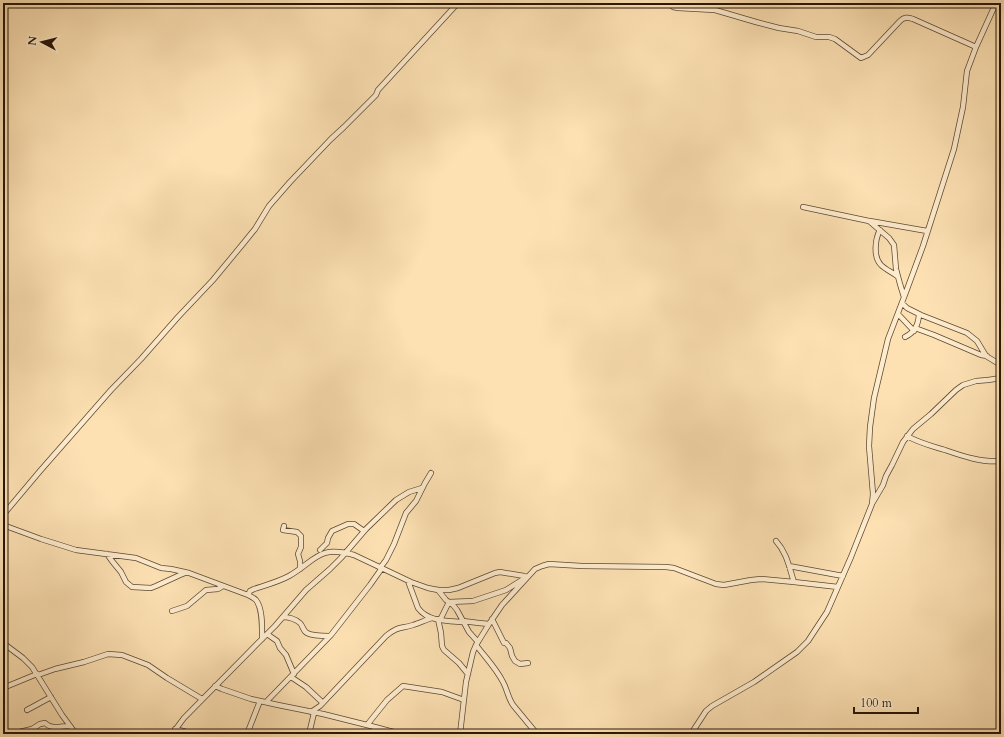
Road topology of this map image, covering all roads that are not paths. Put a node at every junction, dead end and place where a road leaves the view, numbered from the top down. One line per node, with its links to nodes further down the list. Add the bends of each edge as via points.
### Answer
1 (458, 3): 26 (street, via 376,95 290,182 213,280 111,390)
2 (669, 3): 4 (street, via 673,7 720,11 779,28 829,37 861,58 868,55 903,18 907,17)
3 (996, 3): 4 (street)
4 (976, 47): 8 (street, via 966,73 963,107 954,149)
5 (803, 207): 6 (street)
6 (869, 221): 7 (street); 8 (street)
7 (880, 230): 9 (street, via 894,245); 9 (street, via 876,241 879,262)
8 (927, 232): 11 (street)
9 (897, 276): 10 (street)
10 (900, 284): 11 (street); 12 (street)
11 (909, 285): 12 (street)
12 (904, 296): 13 (street)
13 (902, 303): 14 (street); 15 (street)
14 (898, 314): 16 (street); 25 (street, via 888,339 871,415 869,446)
15 (919, 315): 16 (street); 18 (street, via 966,333)
16 (914, 330): 17 (street); 18 (street, via 934,335)
17 (905, 337)
18 (987, 356): 19 (street)
19 (1001, 365)
20 (1001, 378): 21 (street, via 970,382 959,387)
21 (907, 436): 22 (street, via 928,446 963,456); 25 (street)
22 (1001, 461)
23 (431, 473): 24 (street)
24 (422, 488): 29 (street, via 396,500); 35 (street, via 406,513)
25 (872, 504): 38 (street)
26 (3, 515)
27 (3, 524): 33 (street, via 76,550)
28 (284, 526): 36 (street, via 283,530 297,532 301,536 298,554)
29 (364, 531): 31 (street, via 354,524 348,524 332,531 327,543); 32 (street)
30 (776, 540): 34 (street, via 785,552)
31 (320, 550)
32 (345, 553): 35 (street); 36 (street, via 322,553); 48 (street, via 306,590)
33 (107, 554): 37 (street, via 136,558 161,568); 37 (street, via 132,587 156,586)
34 (790, 566): 38 (street); 41 (street)
35 (381, 568): 40 (street); 55 (street)
36 (300, 569): 45 (street)
37 (187, 572): 42 (street)
38 (843, 576): 43 (street)
39 (527, 577): 41 (street, via 538,567 553,564 666,567 724,585 754,579); 44 (street, via 500,572 458,588); 46 (street, via 506,590 473,601); 50 (street)
40 (408, 581): 44 (street); 49 (street, via 418,608)
41 (794, 582): 43 (street)
42 (223, 586): 45 (street); 47 (street, via 206,590 187,606)
43 (838, 587): 85 (street, via 827,612 808,641 797,652 754,682 712,706)
44 (438, 590): 46 (street)
45 (248, 594): 56 (street, via 259,606)
46 (449, 602): 51 (street); 52 (street, via 458,610)
47 (172, 611)
48 (283, 617): 54 (street); 55 (street, via 300,622 309,634)
49 (432, 618): 51 (street); 70 (street, via 392,631)
50 (492, 619): 53 (street); 59 (street, via 504,643 510,648 514,661)
51 (439, 620): 52 (street); 60 (street, via 444,650)
52 (463, 621): 53 (street); 58 (street)
53 (489, 624): 58 (street)
54 (267, 634): 56 (street); 62 (street, via 277,641 286,655)
55 (329, 636): 62 (street)
56 (262, 639): 63 (street)
57 (3, 643): 61 (street, via 23,658)
58 (477, 644): 60 (street); 84 (street, via 498,674 510,701)
59 (528, 664)
60 (468, 674): 67 (street)
61 (38, 675): 64 (street); 65 (street); 66 (street, via 108,654 122,655 148,664)
62 (292, 675): 69 (street); 70 (street)
63 (215, 686): 66 (street); 68 (street)
64 (3, 688)
65 (51, 697): 71 (street); 74 (street)
66 (202, 699): 75 (street)
67 (464, 700): 73 (street, via 442,692 403,686 387,700); 83 (street)
68 (260, 701): 69 (street); 81 (street)
69 (266, 702): 72 (street)
70 (323, 703): 72 (street)
71 (27, 710)
72 (313, 712): 73 (street); 76 (street)
73 (367, 725): 82 (street)
74 (70, 726): 77 (street, via 52,727 45,723); 78 (street)
75 (175, 729): 79 (street); 80 (street)
76 (310, 733)
77 (11, 734)
78 (76, 734)
79 (172, 734)
80 (194, 734)
81 (247, 734)
82 (401, 734)
83 (460, 734)
84 (538, 734)
85 (691, 734)

